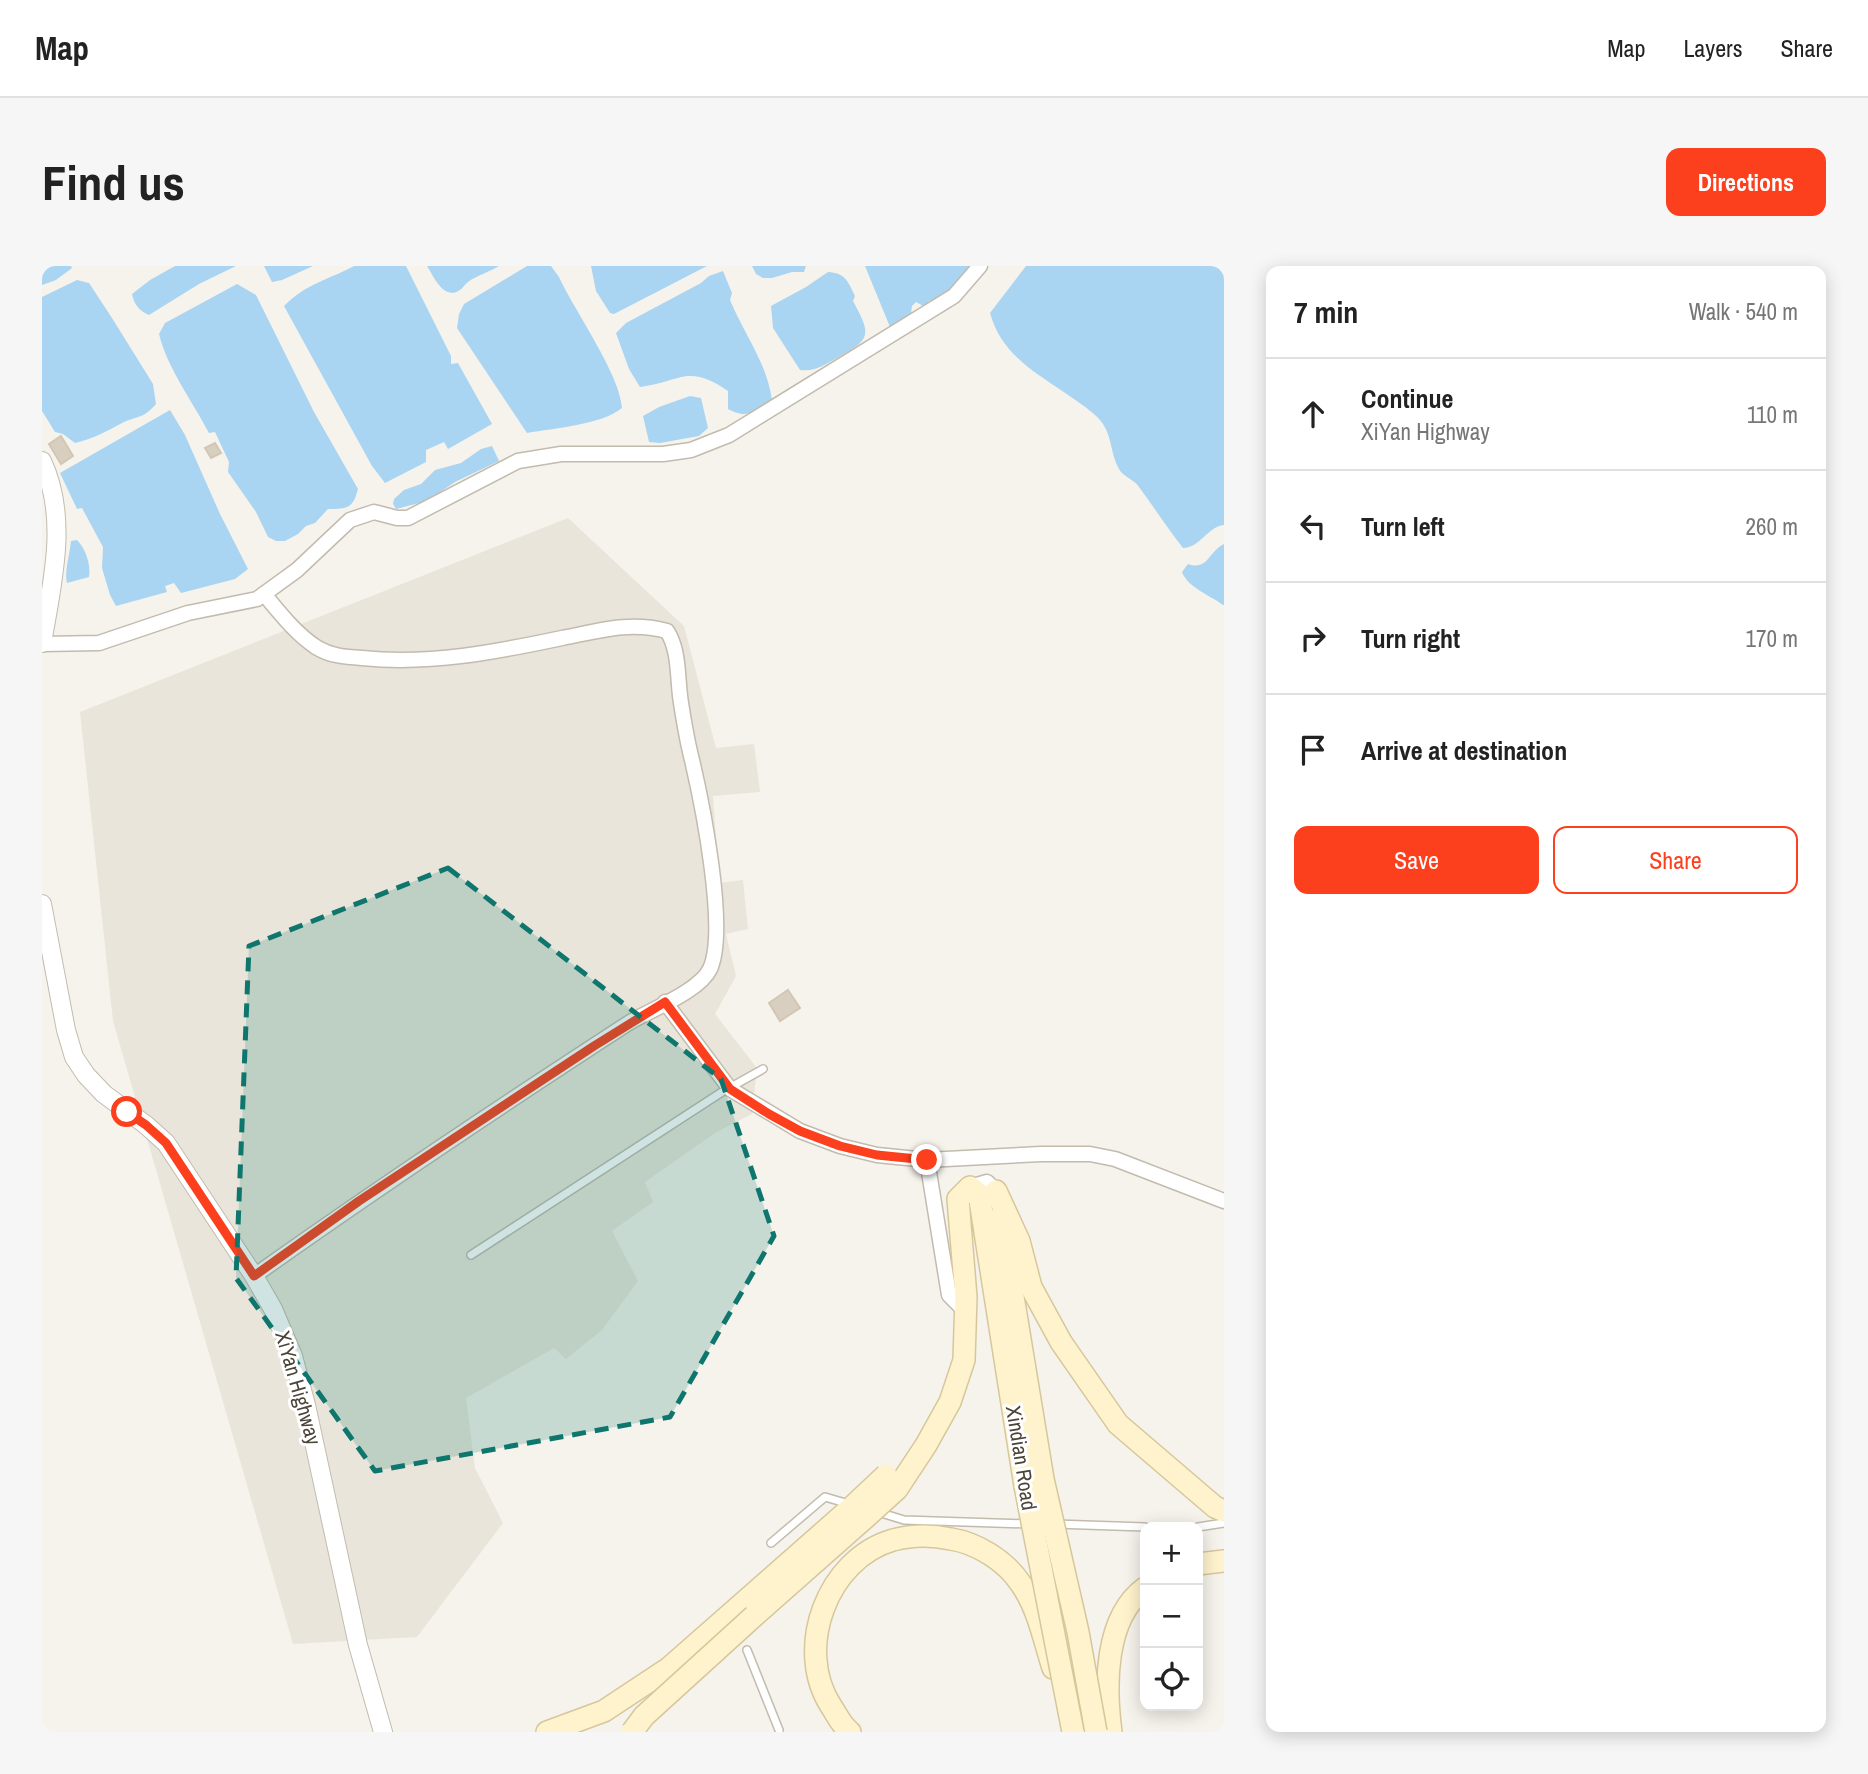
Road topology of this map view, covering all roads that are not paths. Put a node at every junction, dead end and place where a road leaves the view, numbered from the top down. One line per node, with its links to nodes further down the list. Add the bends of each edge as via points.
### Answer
1 (980, 266): 3 (street, via 954,296 729,435 691,450 663,454 561,454 518,461 408,518 374,512 350,520)
2 (42, 461): 4 (street, via 53,492 57,527)
3 (264, 594): 4 (street, via 99,643); 6 (street, via 316,648 332,655 397,662 494,652 618,627 667,631 675,648 681,702 707,827 716,943 710,969 688,991)
4 (42, 644)
5 (42, 904): 14 (street, XiYan Highway, via 74,1057 104,1094 166,1143)
6 (665, 1002): 8 (street); 14 (street, via 370,1194)
7 (763, 1069): 8 (lane)
8 (730, 1089): 9 (street, via 800,1131 840,1146); 13 (lane)
9 (927, 1160): 12 (street, via 1090,1154 1115,1159); 15 (street, via 949,1295)
10 (970, 1187): 11 (street, via 987,1182); 15 (main road, via 958,1199); 16 (main road, Xindian Road, via 979,1194)
11 (996, 1191): 16 (main road, Xindian Road); 18 (main road, via 1019,1241 1031,1287 1061,1342 1118,1424)
12 (1224, 1201)
13 (471, 1255)
14 (254, 1276): 28 (street, XiYan Highway, via 293,1356 358,1645)
15 (966, 1311): 17 (main road, bridge, via 964,1360 950,1402 926,1445)
16 (1034, 1483): 27 (main road, Xindian Road, bridge); 32 (main road, Xindian Road, bridge, via 1078,1632)
17 (858, 1513): 29 (main road, via 669,1668 604,1711); 30 (main road, bridge, via 754,1616 652,1707)
18 (1222, 1514): 19 (lane)
19 (1203, 1524)
20 (1140, 1527): 21 (lane, via 904,1520 825,1497)
21 (771, 1543)
22 (1224, 1561): 23 (main road)
23 (1203, 1563)
24 (1140, 1592): 33 (main road, via 1123,1614 1108,1667)
25 (747, 1650): 26 (lane)
26 (779, 1730)
27 (1072, 1730): 31 (main road, bridge, via 1035,1611 1021,1582 977,1545 935,1536 890,1541 868,1552 839,1577 824,1605 816,1634 815,1664 822,1693)
28 (383, 1732)
29 (547, 1732)
30 (632, 1732)
31 (850, 1732)
32 (1096, 1732)
33 (1111, 1732)

